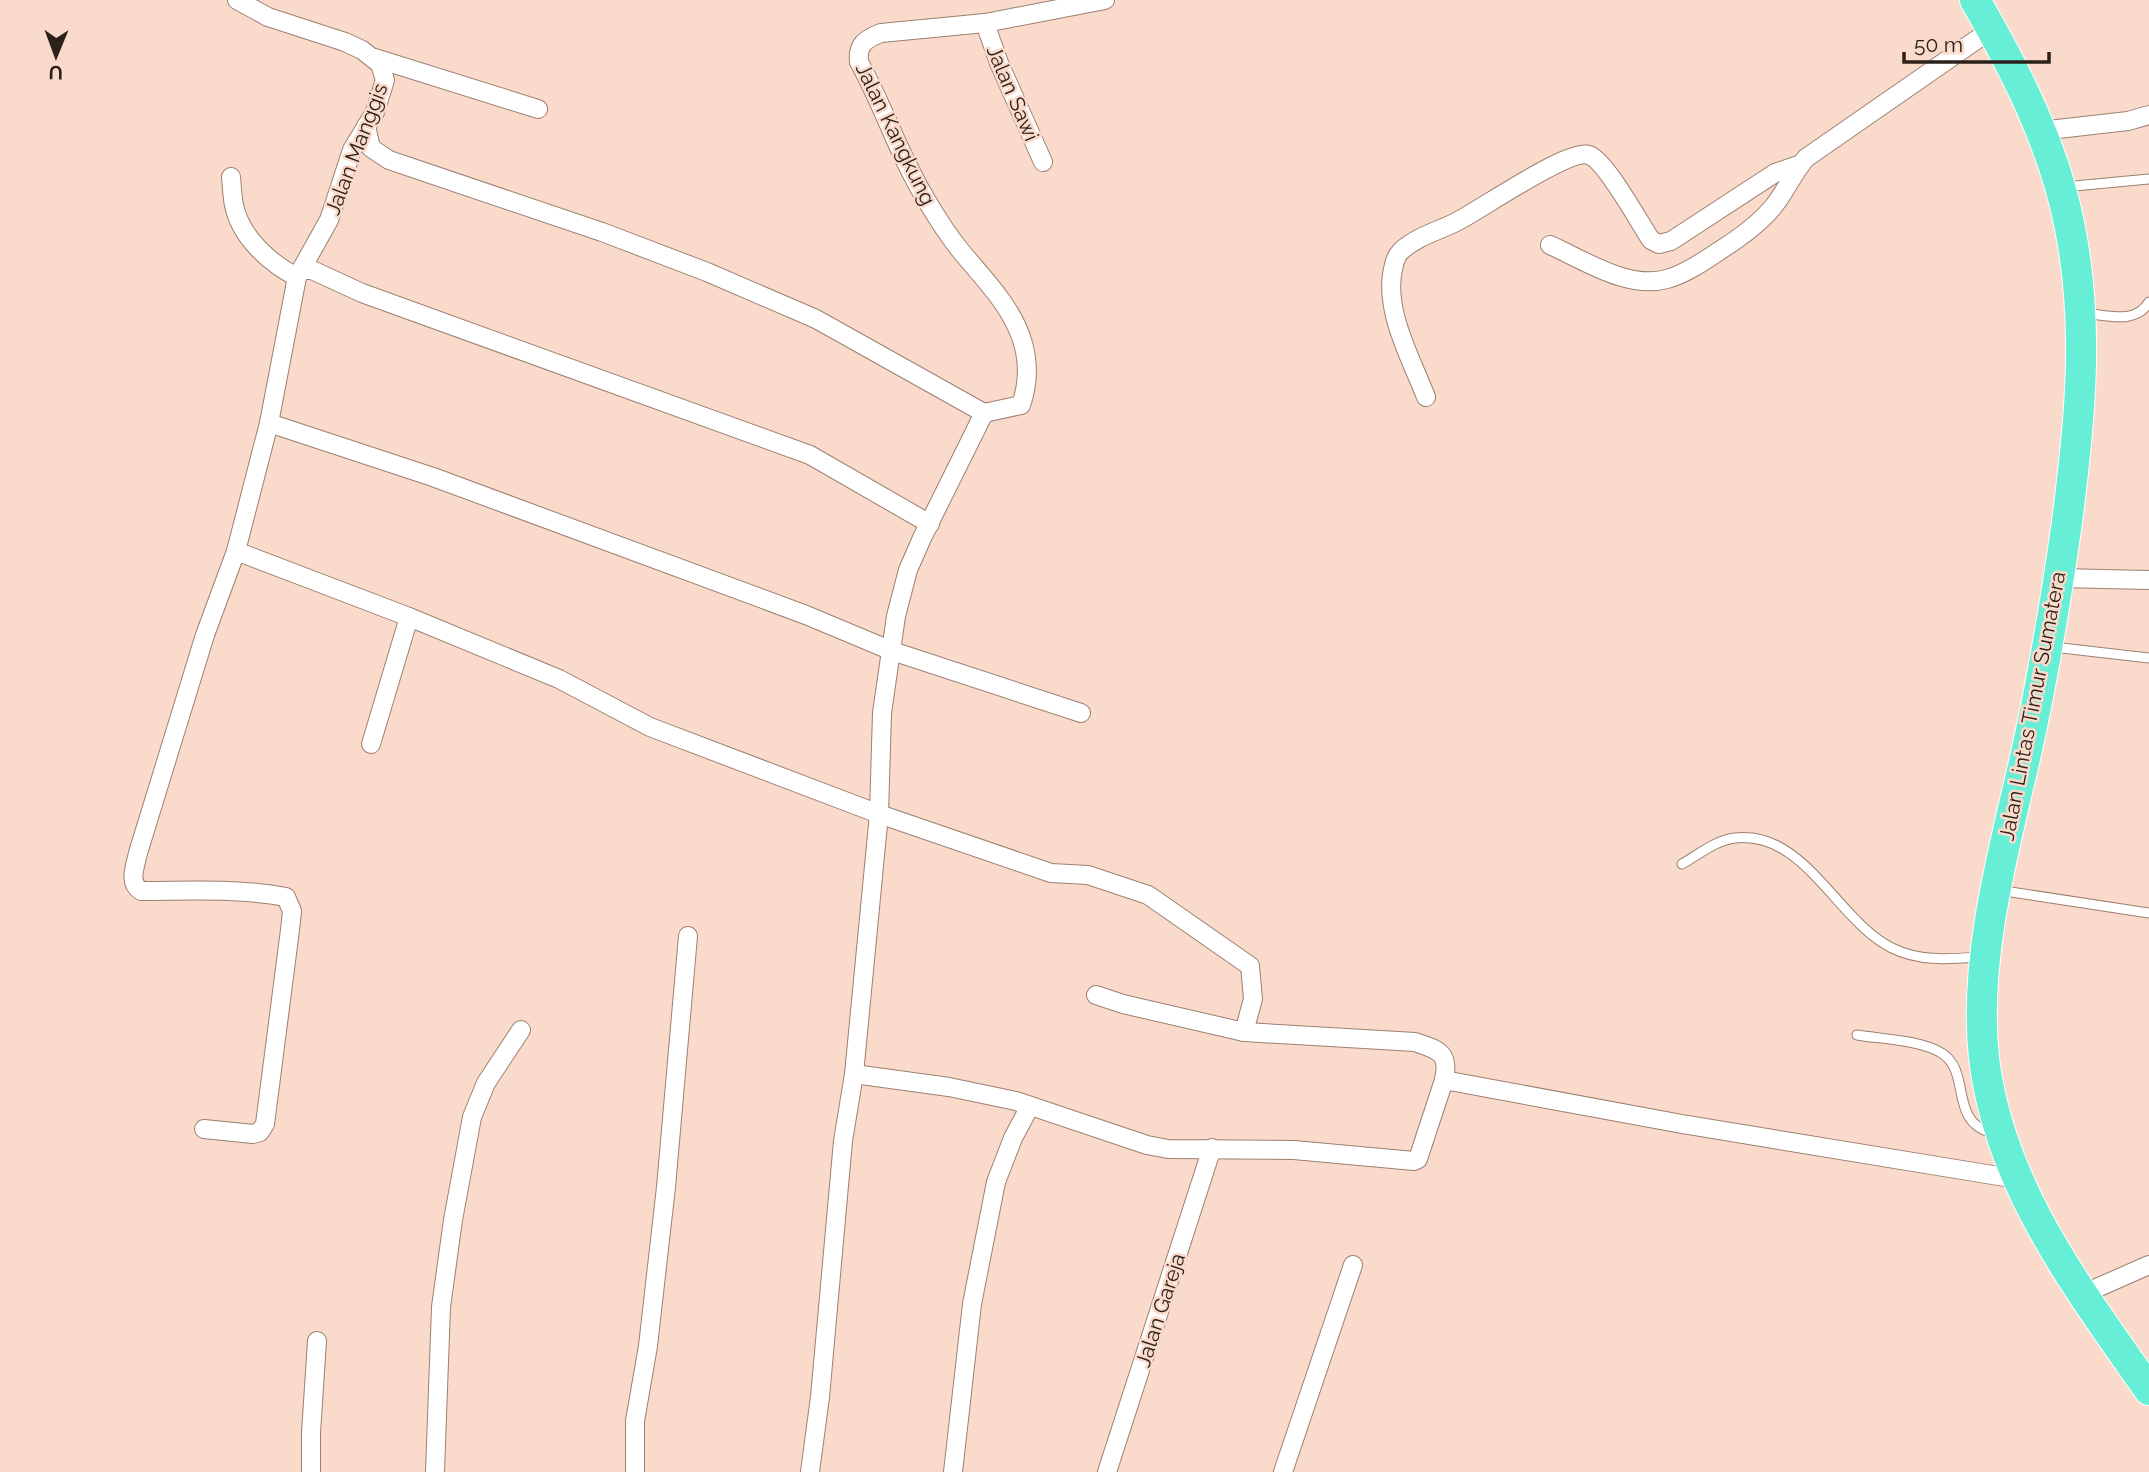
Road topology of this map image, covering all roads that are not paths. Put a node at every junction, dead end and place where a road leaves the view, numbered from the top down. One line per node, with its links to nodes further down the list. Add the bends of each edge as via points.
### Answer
1 (237, 0): 6 (street, Jalan Manggis, via 268,17 345,42)
2 (1105, 0): 4 (street, Jalan Kangkung)
3 (1975, 0): 5 (highway, Jalan Lintas Timur Sumatera)
4 (985, 23): 11 (street, Jalan Sawi); 21 (street, Jalan Kangkung, via 881,33 866,39 858,55 926,199 996,292 1022,338 1028,367 1021,405)
5 (1992, 29): 10 (highway, Jalan Lintas Timur Sumatera); 12 (street)
6 (375, 58): 7 (street); 9 (street, Jalan Manggis, via 385,80)
7 (538, 109)
8 (2149, 115): 10 (street)
9 (366, 126): 17 (street, Jalan Manggis, via 352,150 329,220); 21 (street, via 370,148 389,160 602,232 816,319)
10 (2040, 131): 15 (highway, Jalan Lintas Timur Sumatera)
11 (1043, 162)
12 (1801, 164): 16 (street, via 1760,221 1699,265 1667,279 1632,279); 20 (street, via 1776,173 1659,244 1651,240 1600,163 1588,154 1578,154 1418,239 1395,261 1393,307)
13 (231, 177): 17 (street, via 234,207 251,239 281,269)
14 (2149, 179): 15 (lane)
15 (2059, 188): 19 (highway, Jalan Lintas Timur Sumatera, via 2075,256)
16 (1550, 244)
17 (299, 273): 22 (street, Jalan Manggis); 23 (street, via 313,270 362,293 810,456)
18 (2149, 302): 19 (lane, via 2132,317)
19 (2079, 312): 25 (highway, Jalan Lintas Timur Sumatera, via 2081,410)
20 (1426, 397)
21 (984, 413): 23 (street)
22 (269, 423): 24 (street, Jalan Manggis); 29 (street, via 445,482)
23 (930, 524): 29 (street, via 908,570 895,616)
24 (236, 551): 27 (street); 47 (street, Jalan Manggis, via 205,635 133,881 141,891 271,894 286,897 291,904 265,1124 253,1134)
25 (2059, 578): 26 (street); 28 (highway, Jalan Lintas Timur Sumatera)
26 (2149, 580)
27 (408, 617): 32 (street); 33 (street, via 559,679 650,727)
28 (2048, 646): 30 (lane); 35 (highway, Jalan Lintas Timur Sumatera)
29 (892, 651): 31 (street); 33 (street, via 882,713)
30 (2149, 658)
31 (1081, 713)
32 (371, 744)
33 (879, 814): 41 (street, via 1051,873 1088,875 1149,895 1250,966 1253,999); 43 (street)
34 (1682, 864): 38 (lane, via 1735,838 1779,846 1868,932 1890,947 1933,959)
35 (1995, 890): 36 (lane); 38 (highway, Jalan Lintas Timur Sumatera)
36 (2149, 913)
37 (688, 936): 57 (street, via 666,1187 635,1421)
38 (1986, 957): 46 (highway, Jalan Lintas Timur Sumatera, via 1984,1057)
39 (1096, 995): 41 (street)
40 (521, 1030): 56 (street, via 486,1083 472,1116 441,1307)
41 (1244, 1031): 44 (street, via 1415,1042 1443,1054)
42 (1857, 1035): 46 (lane, via 1925,1046 1945,1055 1972,1121 1992,1133)
43 (854, 1074): 45 (street, via 949,1087); 58 (street)
44 (1444, 1080): 48 (street, via 1414,1161); 49 (street)
45 (1030, 1106): 48 (street, via 1147,1145); 59 (street, via 996,1182 972,1304)
46 (1999, 1126): 49 (highway, Jalan Lintas Timur Sumatera)
47 (204, 1129)
48 (1212, 1148): 60 (street, Jalan Gareja)
49 (2017, 1179): 52 (highway, Jalan Lintas Timur Sumatera)
50 (1353, 1265): 61 (street)
51 (2149, 1265): 52 (street)
52 (2083, 1294): 54 (highway, Jalan Lintas Timur Sumatera)
53 (317, 1341): 55 (street)
54 (2149, 1390)
55 (311, 1472)
56 (435, 1472)
57 (635, 1472)
58 (810, 1472)
59 (953, 1472)
60 (1107, 1472)
61 (1283, 1472)

